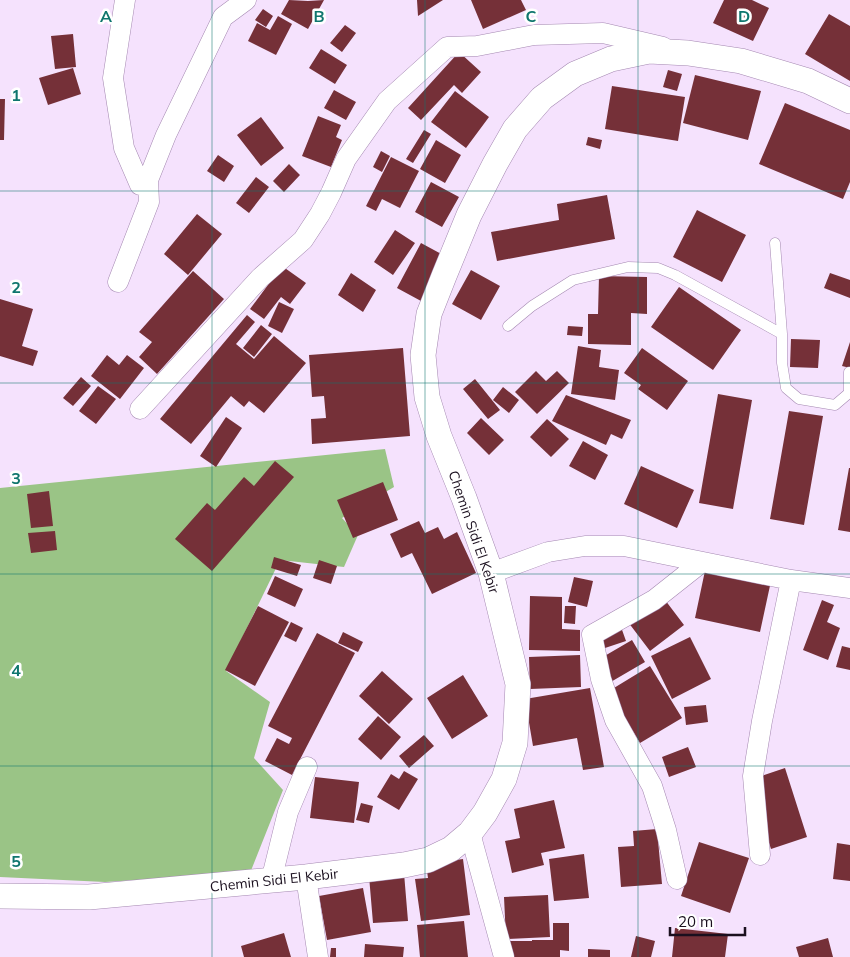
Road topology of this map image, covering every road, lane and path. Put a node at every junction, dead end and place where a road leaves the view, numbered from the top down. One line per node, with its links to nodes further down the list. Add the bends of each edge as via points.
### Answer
1 (125, 0): 5 (street, via 113,78 124,148 140,185)
2 (246, 0): 5 (street, via 223,17)
3 (688, 53): 4 (street, Chemin Sidi El Kebir, via 742,61 808,80); 11 (street, via 603,33 534,35 477,46 447,47 387,101 346,159 304,240 260,278); 13 (street, Chemin Sidi El Kebir, via 649,51 611,58 576,74 542,98 515,129 495,164 469,215 429,314 423,355 427,397)
4 (850, 101)
5 (148, 180): 7 (street, via 149,202)
6 (775, 243): 9 (lane)
7 (118, 282)
8 (508, 326): 9 (lane, via 573,280 628,267 658,268 675,275)
9 (782, 334): 10 (lane, via 786,388 799,399 835,405 849,393)
10 (849, 372)
11 (140, 409)
12 (702, 562): 13 (street, via 624,546 585,546 548,552); 14 (street); 20 (street, via 654,600 592,635 615,720 652,786)
13 (491, 573): 17 (street, Chemin Sidi El Kebir, via 518,684 515,743 504,779)
14 (791, 580): 15 (street); 18 (street, via 753,776)
15 (850, 588)
16 (307, 767): 21 (street, via 288,812)
17 (470, 833): 19 (street, Chemin Sidi El Kebir, via 451,849 428,860); 24 (street)
18 (760, 855)
19 (306, 877): 21 (street, Chemin Sidi El Kebir); 23 (street)
20 (677, 879)
21 (271, 881): 22 (street, Chemin Sidi El Kebir, via 89,897)
22 (0, 896)
23 (318, 957)
24 (504, 957)

